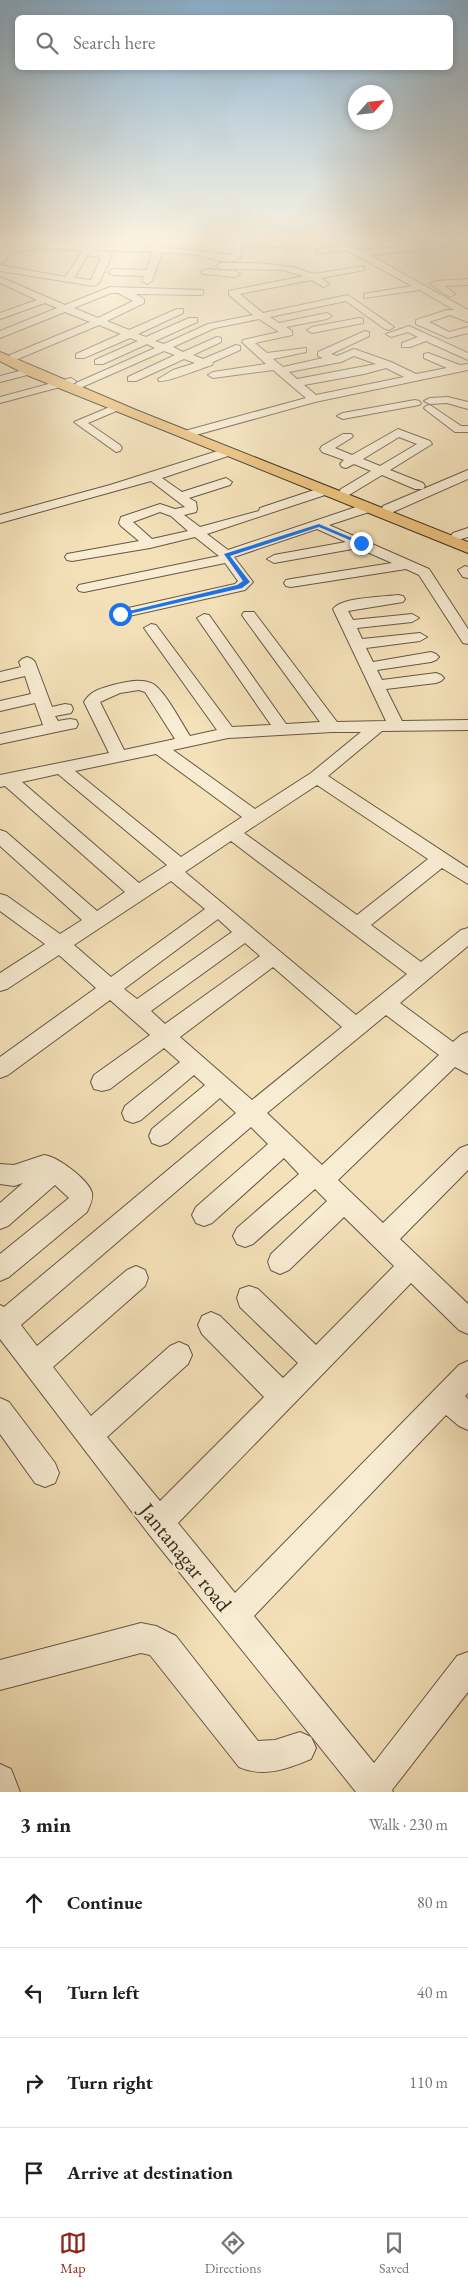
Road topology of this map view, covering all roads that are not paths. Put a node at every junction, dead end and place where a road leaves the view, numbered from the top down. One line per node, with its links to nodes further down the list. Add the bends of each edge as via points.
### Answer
1 (32, 322): 22 (street)
2 (77, 322): 26 (street)
3 (98, 322): 17 (street); 36 (street)
4 (127, 322): 17 (street)
5 (156, 322): 19 (street)
6 (174, 322): 25 (street)
7 (209, 322): 15 (street)
8 (233, 322): 15 (street)
9 (271, 322): 16 (street)
10 (299, 322): 16 (street)
11 (356, 322): 27 (street, via 297,333)
12 (379, 322): 21 (street, via 390,331 409,329)
13 (421, 322): 21 (street)
14 (462, 322): 21 (street)
15 (212, 326): 31 (street); 39 (street)
16 (278, 326): 27 (street)
17 (113, 328): 19 (street); 28 (street)
18 (468, 330): 21 (street, via 452,335)
19 (129, 334): 25 (street); 37 (street)
20 (365, 334): 43 (street, via 322,353)
21 (432, 334): 29 (street); 32 (street)
22 (0, 335)
23 (468, 336): 30 (street, via 458,340)
24 (216, 340): 35 (street)
25 (147, 341): 31 (street); 41 (street)
26 (23, 342)
27 (295, 342): 39 (street); 39 (street)
28 (73, 344)
29 (406, 345)
30 (468, 346)
31 (164, 348): 35 (street); 54 (street)
32 (450, 348): 34 (street); 40 (street)
33 (0, 350): 36 (main road)
34 (431, 354): 46 (street)
35 (183, 355): 44 (street); 50 (street)
36 (7, 356): 47 (main road); 54 (main road)
37 (80, 356)
38 (315, 356): 39 (street)
39 (263, 357): 43 (street); 44 (street); 45 (street, via 364,372); 48 (street); 53 (street); 56 (street)
40 (468, 357)
41 (99, 362)
42 (234, 363): 44 (street)
43 (338, 363): 45 (street, via 337,360 354,352)
44 (202, 364): 52 (street)
45 (387, 364): 49 (street)
46 (465, 370): 49 (street); 55 (street)
47 (31, 371): 51 (street); 54 (main road)
48 (213, 375)
49 (415, 378): 56 (street)
50 (132, 379)
51 (0, 380)
52 (160, 382)
53 (228, 382)
54 (71, 383): 57 (street); 60 (main road); 65 (main road)
55 (350, 397): 61 (street); 65 (street)
56 (314, 399): 65 (street)
57 (0, 400)
58 (415, 403): 61 (street)
59 (468, 406): 63 (street, via 448,400 430,404)
60 (117, 407): 65 (main road); 67 (street, via 80,422)
61 (372, 416): 62 (street)
62 (343, 417)
63 (464, 429): 64 (street)
64 (442, 433)
65 (194, 434): 69 (main road); 78 (main road)
66 (347, 436): 68 (street)
67 (116, 448)
68 (326, 449): 70 (street); 71 (street)
69 (226, 452): 74 (street); 77 (main road)
70 (311, 457)
71 (350, 462): 72 (street); 72 (street, via 402,431 426,444)
72 (382, 471): 76 (street); 78 (street)
73 (468, 474): 81 (street)
74 (153, 477): 79 (street); 83 (street, via 68,503)
75 (226, 482): 79 (street)
76 (419, 486)
77 (324, 491): 80 (main road); 85 (street)
78 (345, 492): 81 (main road)
79 (180, 497): 82 (street, via 192,507)
80 (367, 508): 84 (street); 89 (main road)
81 (388, 509): 86 (main road)
82 (177, 514): 85 (street); 88 (street, via 160,508 126,520)
83 (0, 519)
84 (319, 525): 87 (street); 91 (street)
85 (200, 533): 88 (street); 91 (street)
86 (465, 537)
87 (361, 543): 92 (street); 93 (street)
88 (150, 544): 90 (street)
89 (468, 548)
90 (72, 557)
91 (227, 557): 95 (street); 97 (street, via 245,584)
92 (274, 559)
93 (410, 564): 94 (street); 104 (street, via 429,578)
94 (291, 583)
95 (84, 588)
96 (398, 599): 101 (street, via 343,606 340,609)
97 (120, 614)
98 (249, 615): 117 (street)
99 (204, 618): 119 (street)
100 (412, 618): 101 (street)
101 (348, 624): 105 (street)
102 (151, 628): 120 (street)
103 (420, 636): 105 (street)
104 (468, 640)
105 (358, 644): 107 (street)
106 (431, 657): 107 (street)
107 (369, 666): 110 (street)
108 (0, 677): 111 (street, via 29,666)
109 (436, 678): 110 (street)
110 (378, 685): 116 (street)
111 (40, 697): 112 (street); 114 (street)
112 (0, 706)
113 (67, 716): 114 (street)
114 (49, 720): 121 (street)
115 (468, 725): 116 (street)
116 (396, 726): 118 (street)
117 (332, 727): 118 (street); 119 (street)
118 (377, 727): 126 (street)
119 (282, 730): 120 (street)
120 (228, 733): 122 (street)
121 (0, 739)
122 (185, 741): 123 (street); 124 (street, via 151,689 140,684 104,692 92,702)
123 (158, 747): 124 (street); 128 (street)
124 (118, 755): 125 (street)
125 (60, 767): 127 (street); 132 (street)
126 (317, 777): 128 (street); 131 (street)
127 (2, 780): 134 (street)
128 (254, 817): 129 (street)
129 (231, 832): 132 (street); 138 (street)
130 (0, 836): 137 (street)
131 (441, 859): 133 (street); 138 (street)
132 (176, 868): 134 (street); 136 (street)
133 (468, 877)
134 (138, 893): 137 (street)
135 (0, 901): 141 (street)
136 (218, 909): 139 (street); 145 (street)
137 (96, 921): 141 (street)
138 (357, 926): 143 (street)
139 (246, 932): 142 (street); 147 (street)
140 (468, 935): 143 (street)
141 (60, 944): 144 (street); 145 (street)
142 (274, 956): 148 (street); 149 (street)
143 (421, 973): 146 (street)
144 (0, 983)
145 (112, 988): 147 (street); 152 (street)
146 (385, 1003): 148 (street); 150 (street)
147 (136, 1011): 149 (street)
148 (356, 1027): 156 (street)
149 (164, 1037): 151 (street); 153 (street)
150 (463, 1054): 162 (street)
151 (195, 1062): 154 (street); 155 (street)
152 (0, 1070)
153 (102, 1082)
154 (220, 1085): 156 (street); 157 (street)
155 (133, 1113)
156 (252, 1113): 158 (street); 173 (street)
157 (160, 1136)
158 (284, 1144): 162 (street); 164 (street)
159 (468, 1155): 167 (street)
160 (55, 1170): 161 (street, via 42,1165 14,1176 4,1172); 165 (street); 170 (street, via 80,1190 79,1204)
161 (0, 1174)
162 (319, 1177): 163 (street); 166 (street)
163 (344, 1201): 167 (street); 168 (street)
164 (204, 1215)
165 (0, 1218)
166 (245, 1236)
167 (383, 1239): 169 (street)
168 (280, 1262)
169 (411, 1266): 174 (street); 177 (street)
170 (0, 1269)
171 (136, 1278): 178 (street)
172 (249, 1298): 177 (street)
173 (2, 1320): 178 (street, Jantanagar road)
174 (468, 1321)
175 (211, 1325): 180 (street)
176 (179, 1355): 184 (street)
177 (316, 1364): 180 (street)
178 (35, 1365): 184 (street, Jantanagar road)
179 (468, 1374): 181 (street)
180 (283, 1397): 186 (street)
181 (447, 1398): 183 (street); 187 (street)
182 (0, 1411): 185 (street)
183 (468, 1417)
184 (89, 1436): 186 (street, Jantanagar road)
185 (45, 1473)
186 (158, 1523): 187 (street, Jantanagar road)
187 (233, 1616): 192 (street, Jantanagar road)
188 (468, 1667): 192 (street)
189 (0, 1675): 190 (street, via 141,1638 156,1641 165,1647 250,1756 277,1757)
190 (300, 1748)
191 (0, 1780): 193 (street)
192 (376, 1790)
193 (4, 1792)

